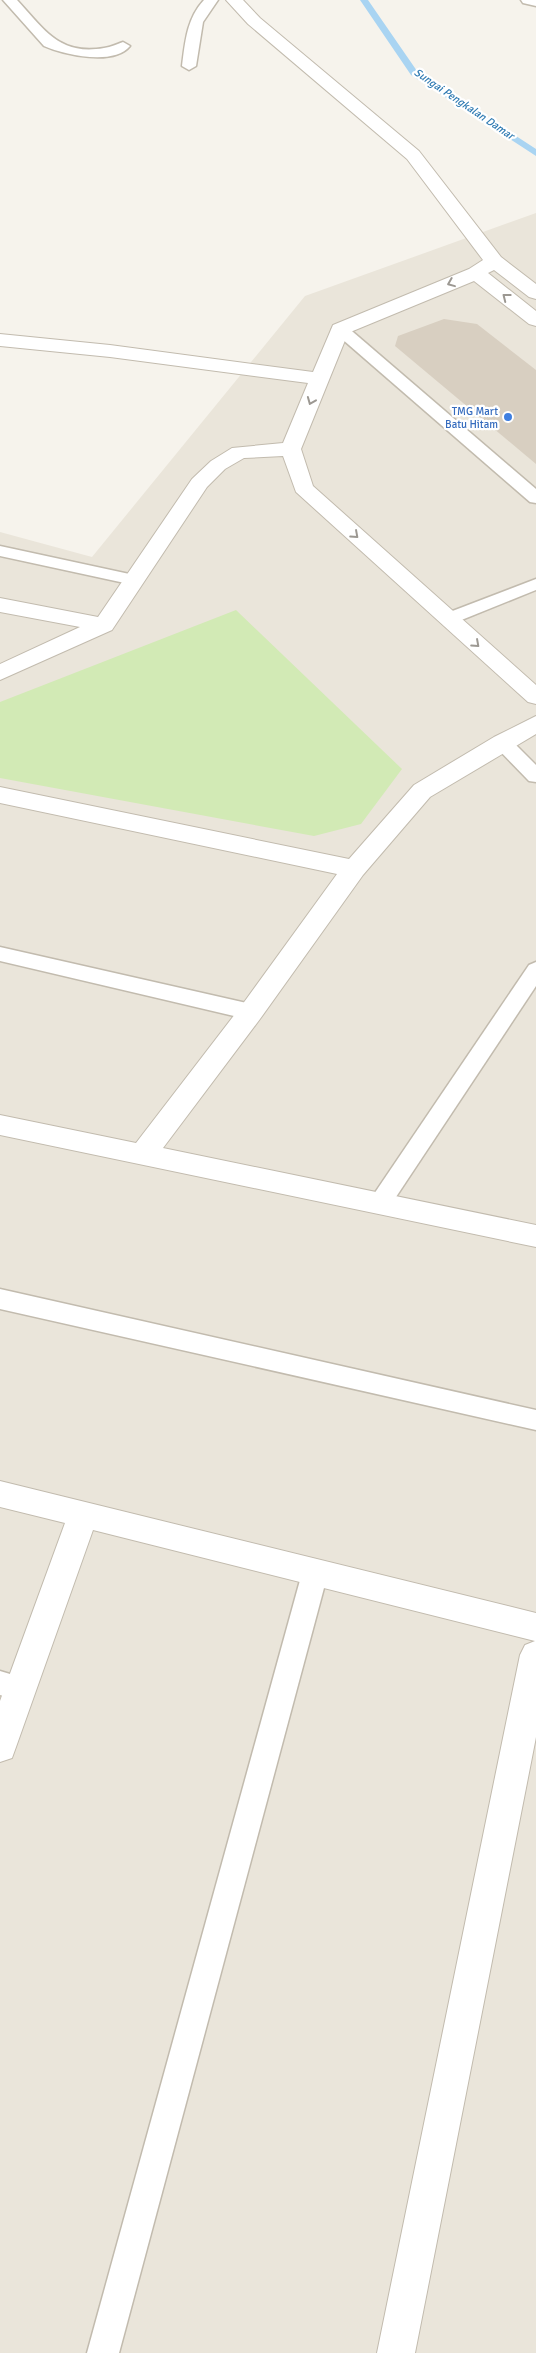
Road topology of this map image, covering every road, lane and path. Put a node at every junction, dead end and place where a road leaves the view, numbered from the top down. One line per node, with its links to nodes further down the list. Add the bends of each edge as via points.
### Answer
1 (10, 0): 6 (lane, via 56,47 95,53)
2 (210, 0): 7 (lane, via 197,19)
3 (234, 0): 8 (street, via 254,21 413,155)
4 (528, 0): 5 (lane)
5 (536, 2)
6 (123, 46)
7 (188, 66)
8 (494, 261): 9 (street); 10 (street)
9 (476, 273): 11 (street, one-way to 9); 12 (street, one-way to 12)
10 (536, 293)
11 (536, 320)
12 (340, 329): 14 (street); 16 (lane)
13 (0, 340): 14 (street)
14 (320, 379): 15 (street, one-way to 15)
15 (291, 449): 18 (street, via 239,452 218,465 199,484); 21 (street, one-way to 21, via 303,488)
16 (536, 498)
17 (0, 551): 18 (lane)
18 (134, 580): 22 (street)
19 (536, 584): 21 (lane)
20 (0, 605): 22 (street)
21 (448, 619): 24 (street, one-way to 24)
22 (104, 625): 23 (street)
23 (0, 673)
24 (536, 697)
25 (536, 724): 26 (street)
26 (502, 742): 27 (lane); 29 (street, via 422,791)
27 (536, 776)
28 (0, 795): 29 (street)
29 (354, 870): 32 (street)
30 (0, 954): 32 (lane)
31 (536, 970): 35 (lane)
32 (251, 1012): 34 (street)
33 (0, 1125): 34 (street)
34 (143, 1154): 35 (street)
35 (380, 1203): 36 (street)
36 (536, 1236)
37 (0, 1299): 38 (lane)
38 (536, 1420)
39 (0, 1494): 40 (street)
40 (83, 1515): 41 (street); 44 (street)
41 (316, 1573): 42 (street); 46 (lane)
42 (536, 1627)
43 (536, 1655): 47 (street)
44 (10, 1686): 45 (street)
45 (0, 1747)
46 (103, 2353)
47 (396, 2353)

